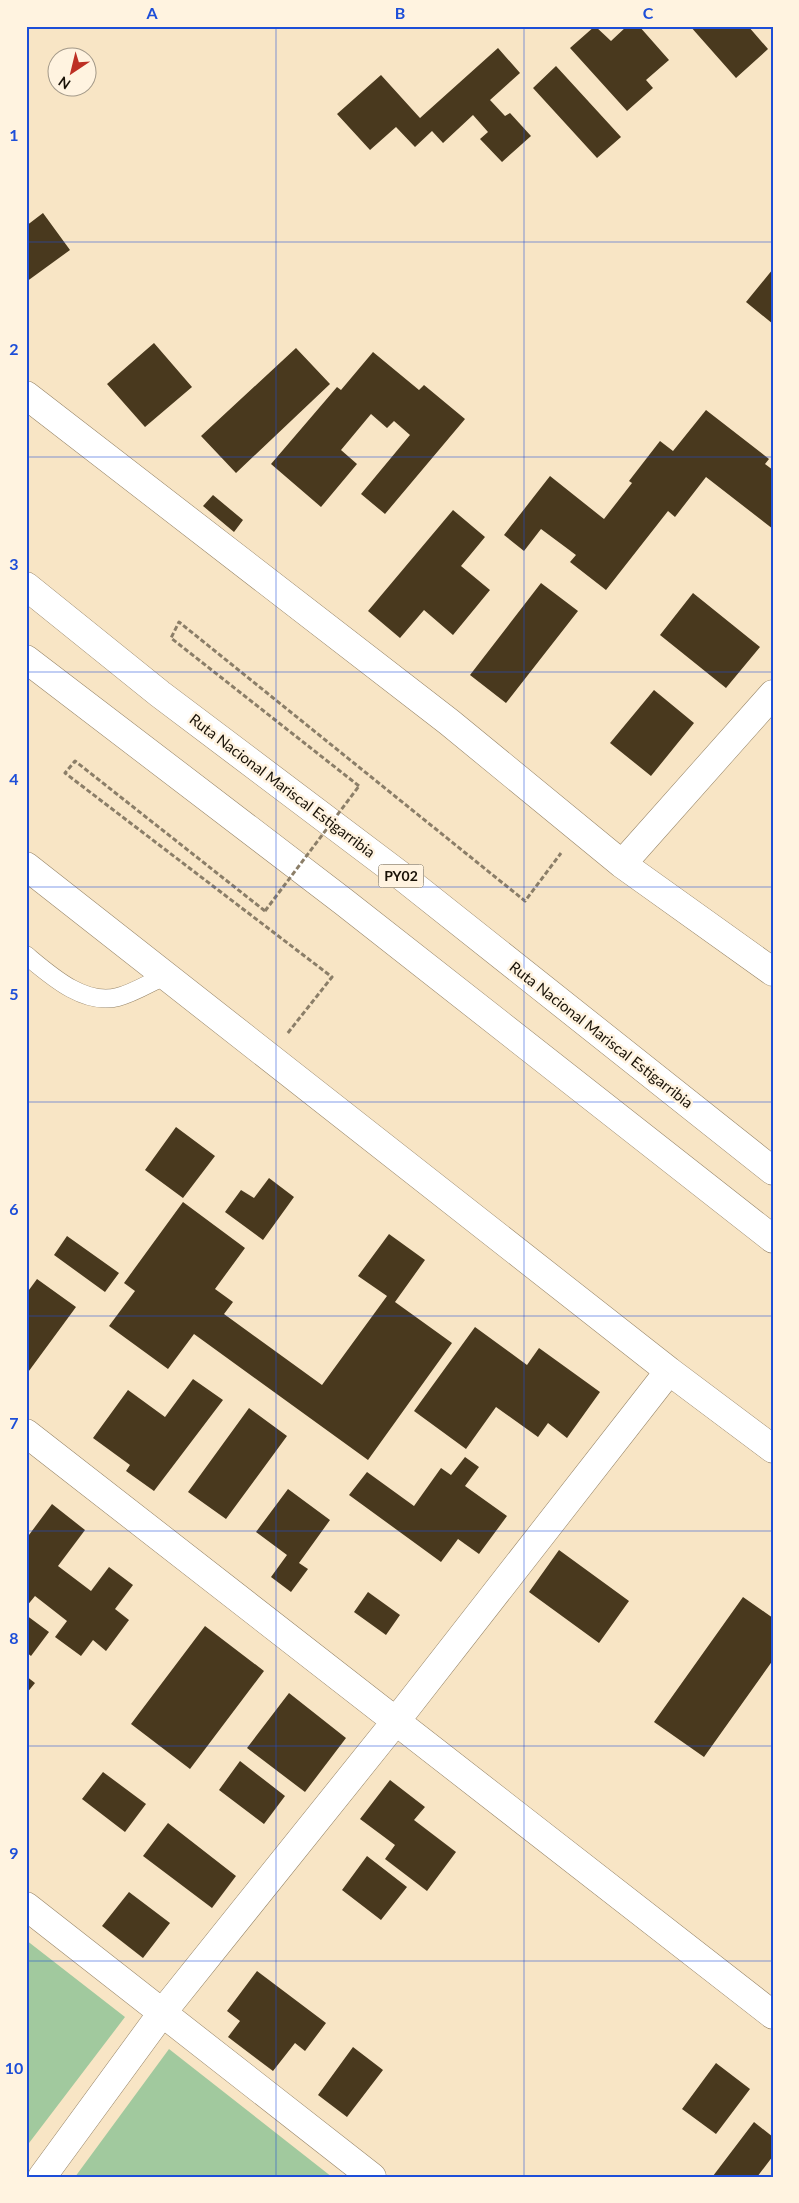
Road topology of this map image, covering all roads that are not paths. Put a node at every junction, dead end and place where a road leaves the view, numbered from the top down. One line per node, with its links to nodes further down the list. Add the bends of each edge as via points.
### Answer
1 (26, 395): 5 (main road, via 449,722)
2 (26, 586): 10 (main road, Ruta Nacional Mariscal Estigarribia / PY02, via 160,694 404,878)
3 (26, 659): 11 (main road, via 344,902)
4 (773, 694): 5 (main road)
5 (622, 864): 8 (main road)
6 (26, 866): 9 (main road)
7 (26, 956): 9 (lane, via 58,980 92,998 117,998)
8 (773, 972)
9 (167, 975): 12 (main road)
10 (773, 1171)
11 (773, 1239)
12 (669, 1371): 14 (main road); 15 (main road)
13 (26, 1433): 15 (main road)
14 (773, 1449)
15 (396, 1721): 17 (main road); 18 (main road)
16 (26, 1906): 17 (main road)
17 (162, 2013): 19 (main road); 20 (main road)
18 (773, 2015)
19 (42, 2177)
20 (372, 2177)

